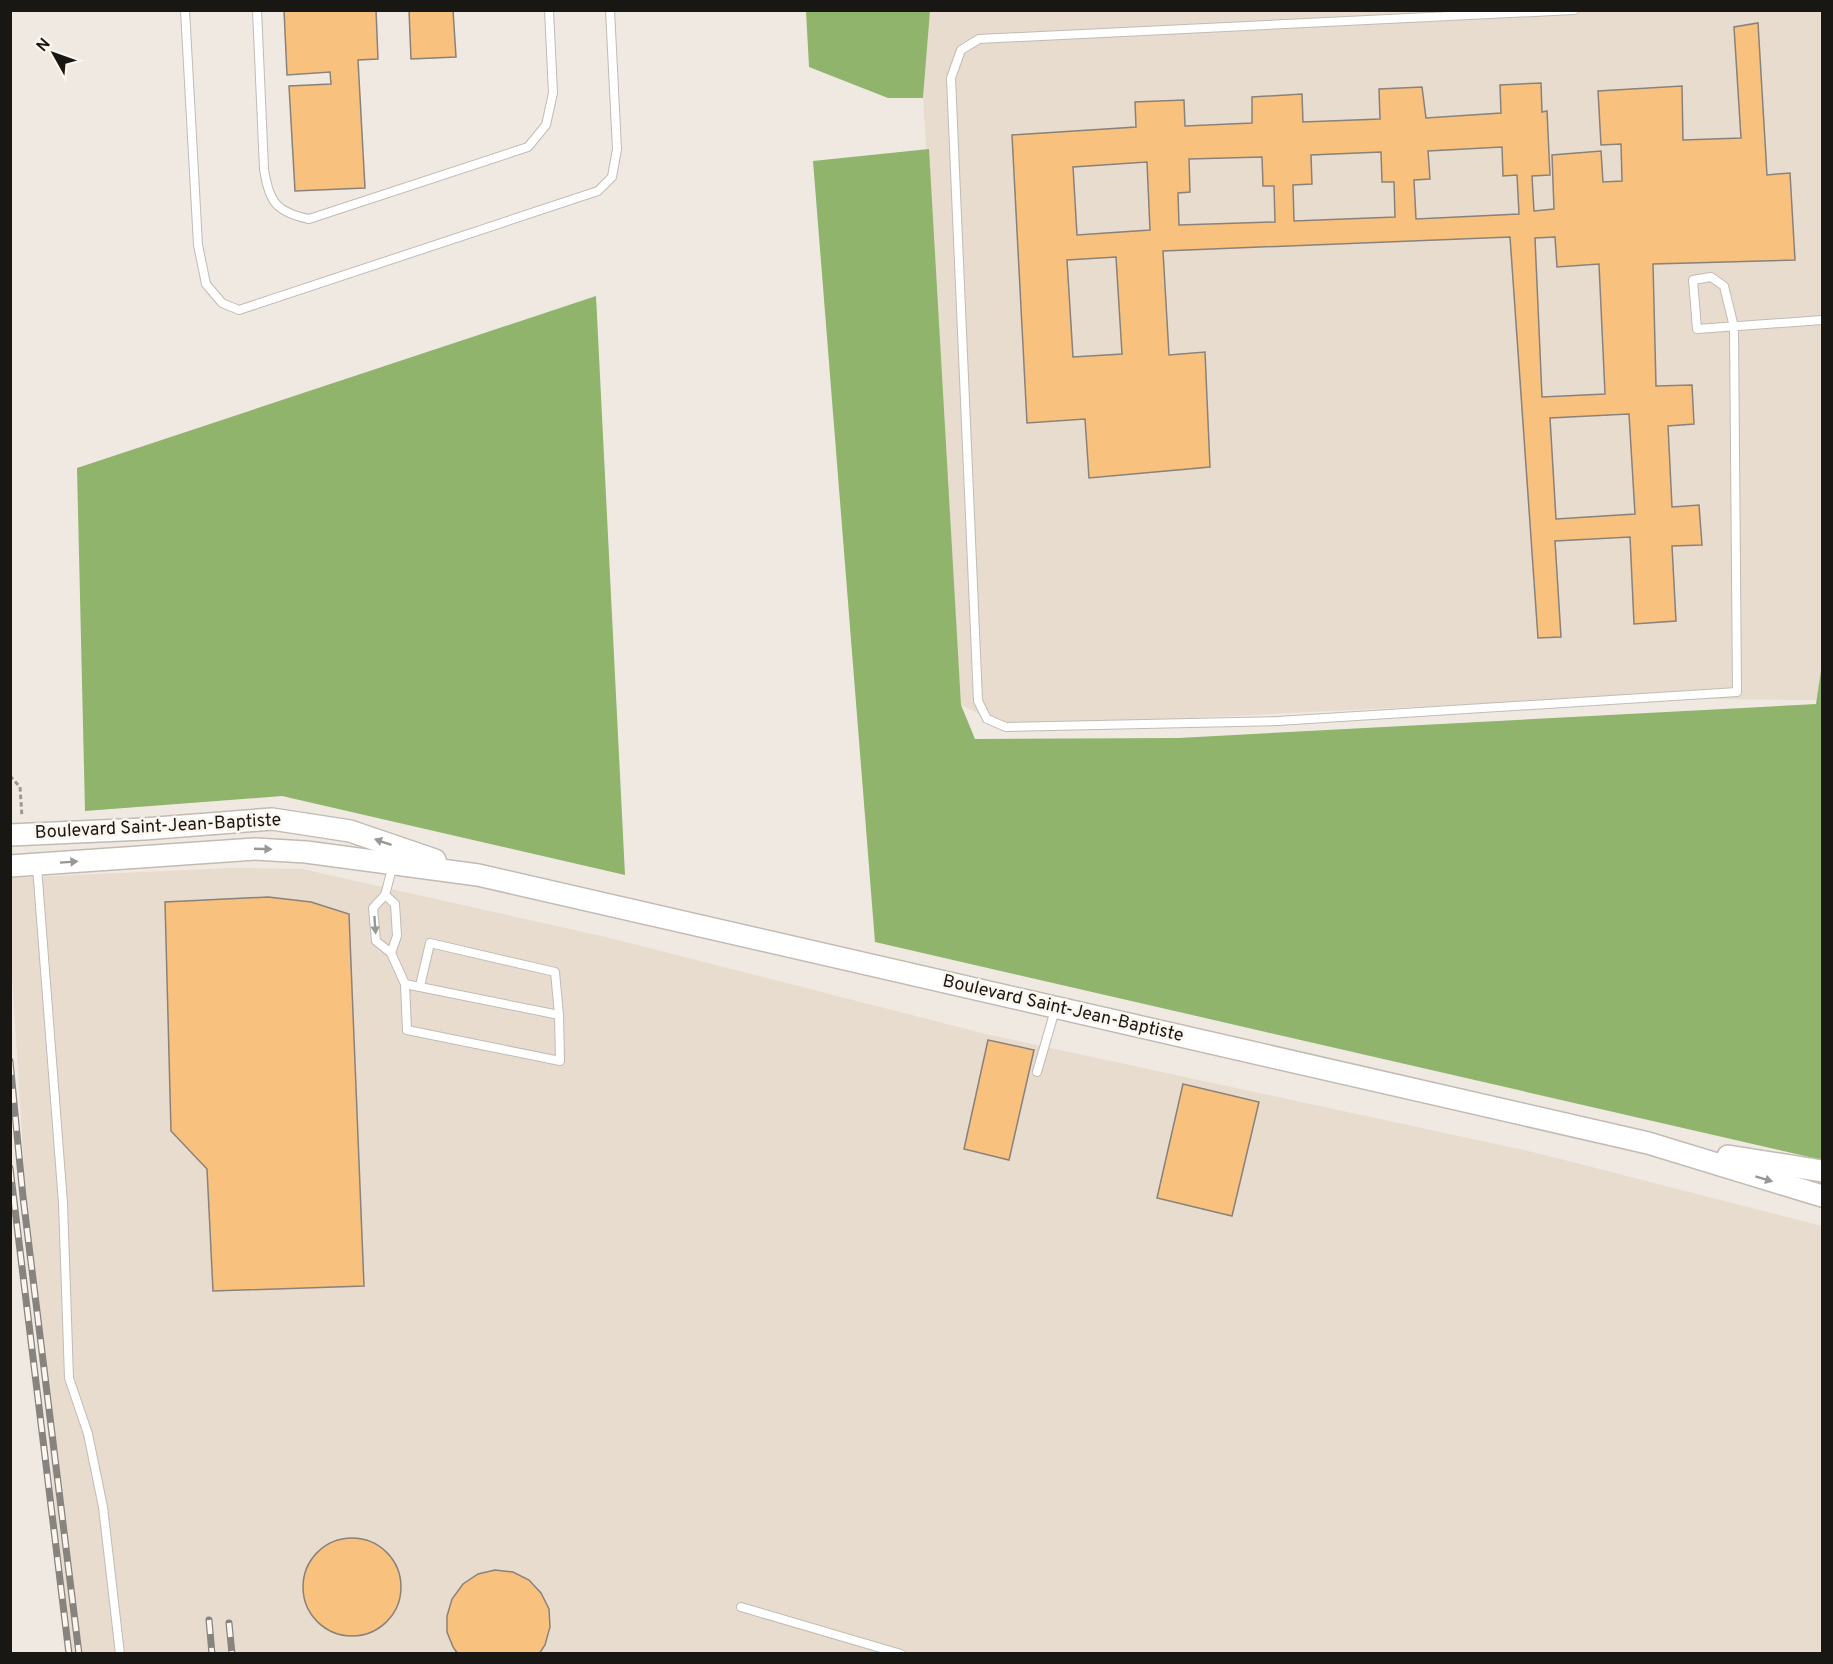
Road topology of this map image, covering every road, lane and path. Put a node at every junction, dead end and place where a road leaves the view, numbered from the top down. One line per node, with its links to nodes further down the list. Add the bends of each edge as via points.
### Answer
1 (185, 10): 4 (lane, via 198,244 206,284 222,303 239,310 598,191 612,177 617,149)
2 (257, 10): 3 (lane, via 268,192 286,214 309,219 528,147 546,125 553,93)
3 (549, 10)
4 (610, 10)
5 (1574, 10): 7 (lane, via 979,39 962,50 951,78 978,700 987,719 1006,727 1278,721 1737,692)
6 (1822, 320): 7 (lane)
7 (1734, 327): 7 (lane, via 1724,286 1711,277 1693,280 1697,329)
8 (10, 776): 9 (path, via 20,787)
9 (16, 827): 13 (main road, Boulevard Saint-Jean-Baptiste, one-way to 9, via 350,831 272,819 144,829)
10 (393, 863): 11 (main road, Boulevard Saint-Jean-Baptiste, one-way to 10, via 255,849); 13 (main road, Boulevard Saint-Jean-Baptiste); 14 (lane)
11 (36, 864): 12 (main road, Boulevard Saint-Jean-Baptiste); 25 (lane, via 63,1203 69,1378 88,1434 103,1508)
12 (10, 866)
13 (478, 875): 18 (main road, Boulevard Saint-Jean-Baptiste)
14 (386, 895): 15 (lane, via 395,904 397,936); 15 (lane, one-way to 15, via 374,908 376,941)
15 (392, 952): 16 (lane)
16 (405, 984): 17 (lane); 19 (lane, via 407,1030 560,1061)
17 (420, 986): 19 (lane); 19 (lane, via 430,943 555,972)
18 (1056, 1008): 20 (lane); 21 (main road, Boulevard Saint-Jean-Baptiste)
19 (559, 1016)
20 (1037, 1072)
21 (1648, 1143): 22 (main road, Boulevard Saint-Jean-Baptiste); 23 (main road, Boulevard Saint-Jean-Baptiste, one-way to 23)
22 (1822, 1171)
23 (1822, 1196)
24 (741, 1607): 26 (lane)
25 (120, 1653)
26 (901, 1653)

